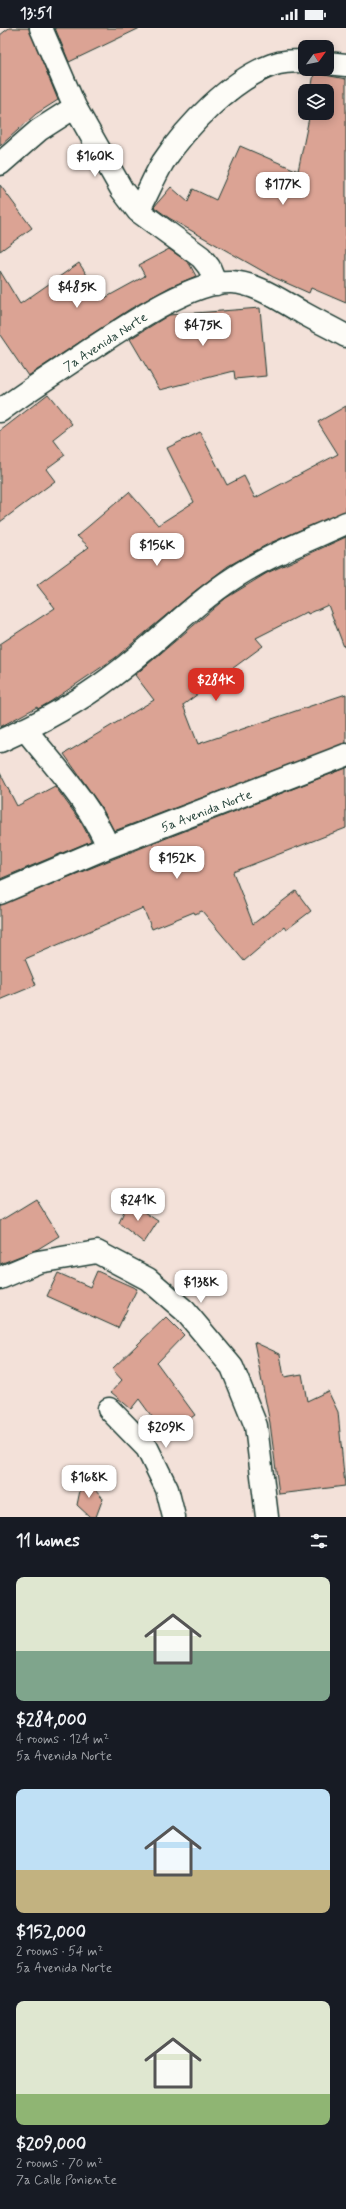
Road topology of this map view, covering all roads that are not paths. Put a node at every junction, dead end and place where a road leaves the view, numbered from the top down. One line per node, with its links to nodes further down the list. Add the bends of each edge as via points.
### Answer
1 (41, 28): 5 (street)
2 (298, 61): 7 (street, via 272,65 258,72 213,105 180,139 163,163)
3 (334, 64): 4 (street)
4 (346, 65)
5 (74, 107): 6 (street, via 39,130); 7 (street, via 122,190)
6 (0, 164)
7 (138, 210): 8 (street, via 201,257 209,267)
8 (216, 284): 9 (street, 7a Avenida Norte, via 238,284 264,291); 10 (street, 7a Avenida Norte, via 180,296 153,310)
9 (346, 336)
10 (0, 410)
11 (346, 523): 12 (street, via 277,554 234,577 111,678)
12 (25, 729): 13 (street); 15 (street, via 89,811 100,827)
13 (0, 741)
14 (346, 755): 15 (street, 5a Avenida Norte)
15 (108, 847): 16 (street, 5a Avenida Norte)
16 (0, 893)
17 (0, 1278): 20 (street, via 38,1262 98,1252 148,1279 185,1311 232,1367 256,1426)
18 (109, 1409): 19 (street, via 147,1448 167,1489)
19 (174, 1517)
20 (267, 1517)

